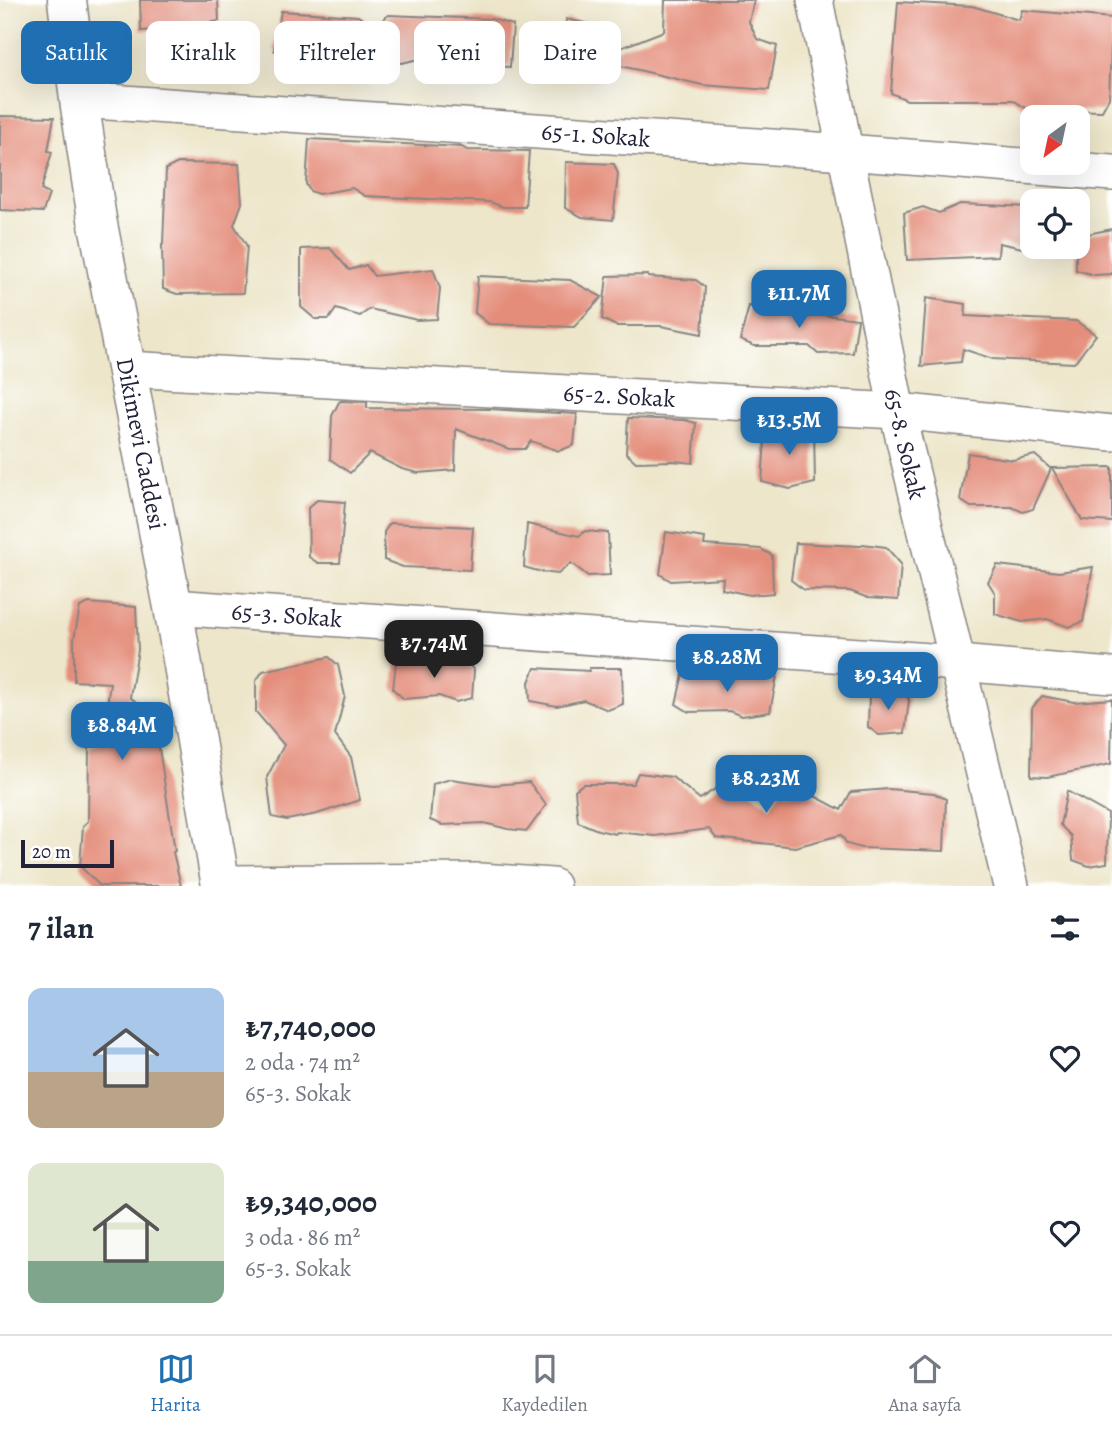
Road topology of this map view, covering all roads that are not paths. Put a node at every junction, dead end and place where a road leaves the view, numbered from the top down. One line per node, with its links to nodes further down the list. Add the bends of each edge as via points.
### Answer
1 (67, 0): 3 (street, Dikimevi Caddesi)
2 (815, 0): 4 (street, 65-8. Sokak)
3 (79, 100): 4 (street, 65-1. Sokak); 6 (street, Dikimevi Caddesi)
4 (846, 152): 5 (street, 65-1. Sokak); 7 (street, 65-8. Sokak)
5 (1112, 173)
6 (126, 369): 7 (street, 65-2. Sokak); 9 (street, Dikimevi Caddesi)
7 (897, 411): 8 (street, 65-2. Sokak); 10 (street, 65-8. Sokak)
8 (1112, 433)
9 (173, 607): 10 (street, 65-3. Sokak); 12 (street, Dikimevi Caddesi)
10 (958, 663): 11 (street, 65-3. Sokak); 14 (street, 65-8. Sokak)
11 (1112, 676)
12 (221, 884): 13 (street, via 481,881)
13 (552, 886)
14 (1011, 886)

